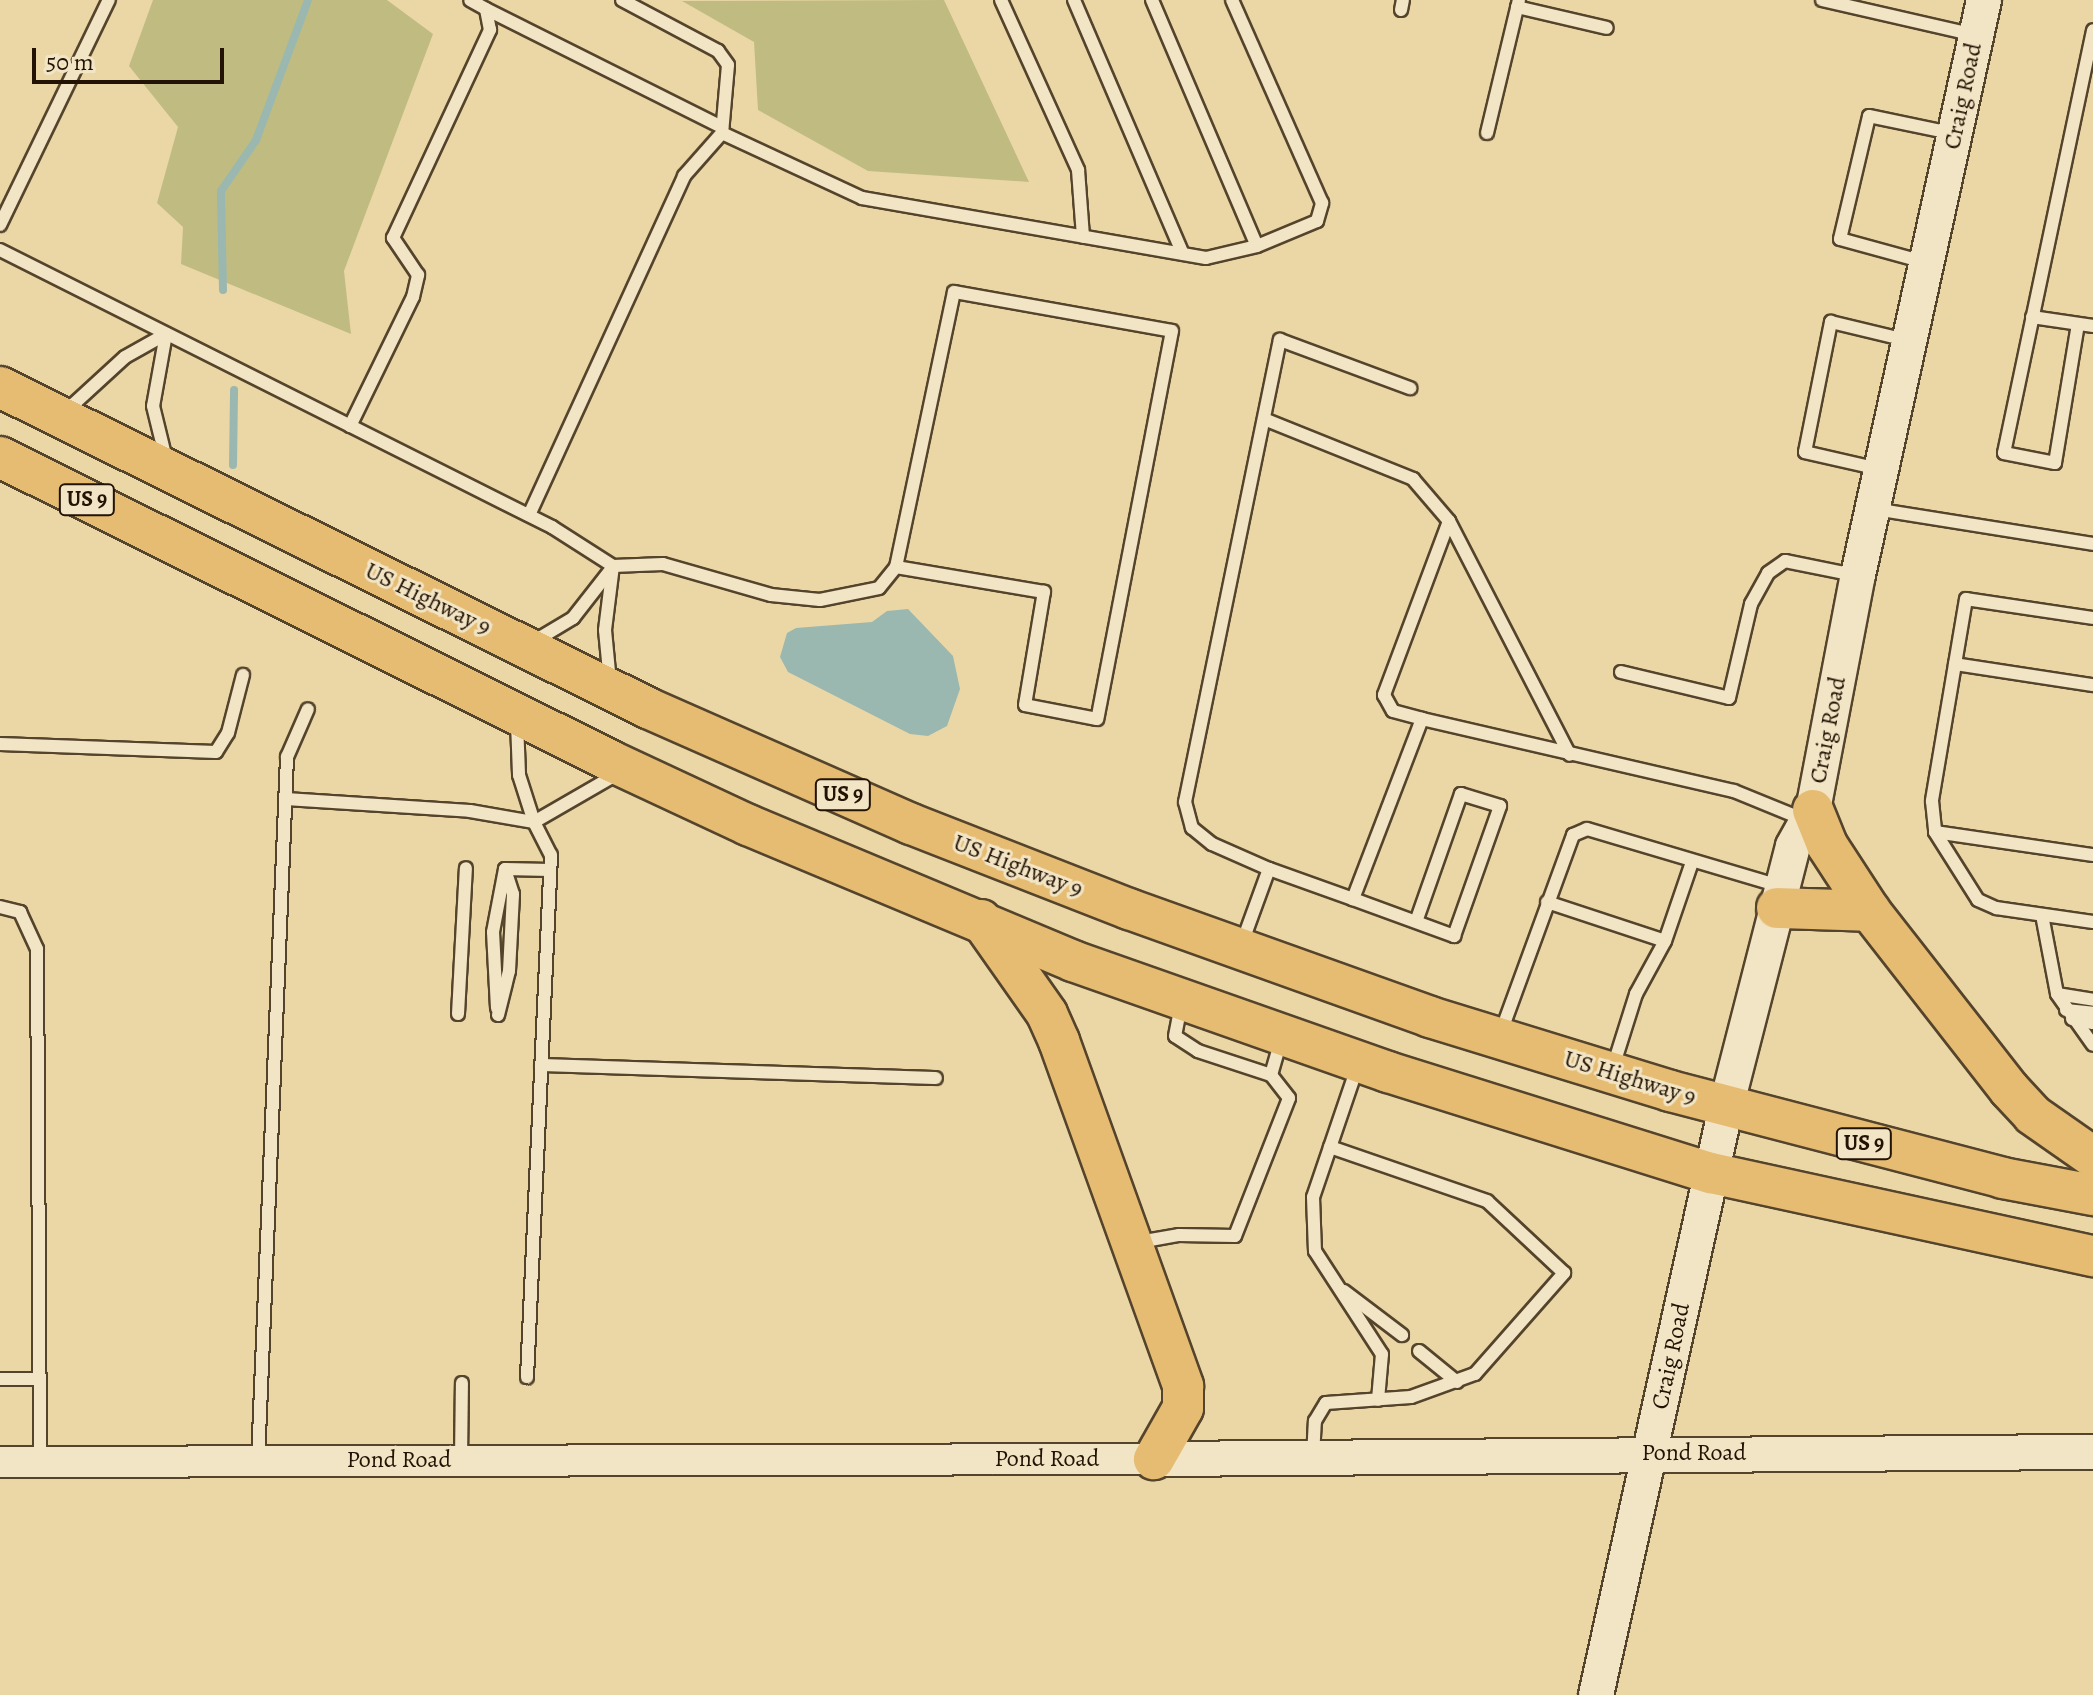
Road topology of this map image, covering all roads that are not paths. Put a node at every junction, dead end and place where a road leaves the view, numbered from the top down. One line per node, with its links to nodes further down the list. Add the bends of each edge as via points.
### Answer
1 (109, 0): 18 (lane)
2 (470, 0): 11 (lane)
3 (622, 0): 15 (lane, via 718,51 728,65)
4 (1001, 0): 19 (lane, via 1078,170)
5 (1074, 0): 22 (lane)
6 (1152, 0): 20 (lane)
7 (1232, 0): 20 (lane, via 1322,203 1317,221)
8 (1822, 0): 14 (lane)
9 (1984, 0): 14 (main road, Craig Road)
10 (1518, 4): 12 (lane); 16 (lane)
11 (486, 9): 15 (lane); 33 (lane, via 490,30 393,238 418,275 413,297)
12 (1607, 28)
13 (2093, 30): 24 (lane)
14 (1976, 35): 17 (main road, Craig Road)
15 (722, 130): 19 (lane, via 862,198); 38 (lane, via 684,176)
16 (1487, 133)
17 (1955, 134): 23 (main road, Craig Road); 23 (lane, via 1869,116 1840,239)
18 (0, 225)
19 (1083, 237): 22 (lane)
20 (1257, 246): 22 (lane, via 1206,258)
21 (0, 250): 27 (lane)
22 (1183, 254)
23 (1926, 263): 28 (main road, Craig Road)
24 (2032, 317): 25 (lane); 25 (lane, via 2004,453 2055,463)
25 (2078, 324): 26 (lane)
26 (2093, 326)
27 (166, 334): 31 (lane, via 125,357); 33 (lane); 35 (lane, via 153,406)
28 (1909, 341): 36 (main road, Craig Road); 36 (lane, via 1831,322 1805,452)
29 (0, 387): 31 (highway, US Highway 9 / US 9)
30 (1410, 388): 32 (lane, via 1280,340)
31 (59, 416): 35 (highway, US Highway 9 / US 9)
32 (1264, 419): 39 (lane, via 1413,479); 65 (lane, via 1185,802 1192,828 1212,844)
33 (350, 426): 38 (lane)
34 (0, 457): 52 (highway, US 9)
35 (168, 470): 45 (highway, US Highway 9 / US 9)
36 (1881, 470): 37 (main road, Craig Road)
37 (1872, 508): 40 (lane); 43 (main road, Craig Road)
38 (529, 515): 41 (lane)
39 (1449, 521): 53 (lane, via 1384,695 1393,711); 55 (lane)
40 (2093, 544)
41 (613, 566): 42 (lane, via 663,564 771,595 820,600 879,588); 45 (lane, via 573,618); 50 (lane, via 605,630)
42 (896, 567): 42 (lane, via 954,292 1172,331 1097,719 1025,705 1044,592)
43 (1858, 575): 47 (lane, via 1785,561 1768,573 1751,604 1729,698); 58 (main road, Craig Road)
44 (2093, 618): 46 (lane, via 1966,599)
45 (525, 647): 50 (highway, US Highway 9 / US 9)
46 (1955, 664): 49 (lane); 60 (lane, via 1932,801)
47 (1621, 672)
48 (243, 675): 54 (lane, via 228,733 216,752)
49 (2093, 685)
50 (610, 689): 77 (highway, US Highway 9 / US 9, via 911,824)
51 (308, 709): 57 (lane, via 287,757)
52 (516, 715): 56 (highway, US 9); 59 (lane, via 519,775)
53 (1422, 719): 55 (lane); 68 (lane)
54 (0, 744)
55 (1570, 755): 58 (lane, via 1734,791)
56 (627, 769): 59 (lane); 74 (highway, US 9, via 748,825)
57 (286, 799): 59 (lane, via 470,811); 114 (lane)
58 (1810, 815): 67 (main road, Craig Road, via 1793,846); 71 (highway)
59 (534, 822): 66 (lane, via 551,855)
60 (1935, 832): 61 (lane); 72 (lane, via 1978,900)
61 (2093, 855)
62 (1692, 862): 67 (lane); 69 (lane, via 1587,829 1573,835 1565,849); 76 (lane)
63 (466, 868): 82 (lane)
64 (505, 869): 64 (lane, via 493,932 498,1015 509,971 513,894); 66 (lane)
65 (1269, 869): 68 (lane); 77 (lane)
66 (550, 870): 89 (lane)
67 (1779, 897): 71 (highway); 93 (main road, Craig Road)
68 (1353, 899): 73 (lane)
69 (1547, 902): 76 (lane); 86 (lane)
70 (0, 907): 105 (lane, via 20,912 37,949)
71 (1870, 911): 95 (highway, via 2033,1115)
72 (2042, 915): 75 (lane); 78 (lane)
73 (1417, 919): 73 (lane, via 1454,936 1500,806 1461,794)
74 (981, 920): 79 (highway, US 9, via 1073,961); 98 (highway, via 1047,1014)
75 (2093, 922)
76 (1665, 941): 90 (lane, via 1636,994)
77 (1239, 950): 86 (highway, US Highway 9 / US 9)
78 (2057, 994): 80 (lane); 83 (lane)
79 (1183, 1000): 85 (highway, US 9); 91 (lane, via 1175,1036 1198,1051)
80 (2093, 1000)
81 (2093, 1013): 83 (lane)
82 (458, 1014)
83 (2069, 1014): 84 (lane); 87 (lane)
84 (2093, 1023)
85 (1282, 1035): 88 (highway, US 9); 91 (lane)
86 (1499, 1038): 90 (highway, US Highway 9 / US 9)
87 (2093, 1045)
88 (1359, 1062): 94 (lane); 96 (highway, US 9)
89 (541, 1065): 92 (lane); 103 (lane)
90 (1611, 1073): 93 (highway, US Highway 9 / US 9)
91 (1271, 1075): 98 (lane, via 1289,1098 1235,1236 1179,1235)
92 (936, 1078)
93 (1726, 1107): 96 (main road, Craig Road); 97 (highway, US Highway 9 / US 9, via 2003,1178)
94 (1330, 1147): 100 (lane, via 1313,1197 1315,1251); 106 (lane, via 1487,1201 1564,1273 1475,1374)
95 (2093, 1157)
96 (1711, 1173): 99 (highway, US 9); 109 (main road, Craig Road)
97 (2093, 1195)
98 (1132, 1244): 112 (highway, via 1183,1386 1183,1408)
99 (2093, 1256)
100 (1338, 1287): 101 (lane); 108 (lane, via 1382,1354)
101 (1402, 1335)
102 (1419, 1351): 106 (lane)
103 (527, 1377)
104 (0, 1379): 105 (lane)
105 (40, 1379): 116 (lane)
106 (1457, 1382): 108 (lane, via 1411,1397)
107 (462, 1383): 113 (lane)
108 (1378, 1400): 111 (lane, via 1326,1403 1315,1421)
109 (1651, 1452): 110 (main road, Pond Road); 111 (main road, Pond Road); 117 (main road, Craig Road)
110 (2093, 1452)
111 (1313, 1458): 112 (main road, Pond Road)
112 (1154, 1459): 113 (street, Pond Road)
113 (461, 1460): 114 (street, Pond Road)
114 (258, 1461): 116 (street, Pond Road)
115 (0, 1462): 116 (street, Pond Road)
116 (40, 1462)
117 (1596, 1695)

